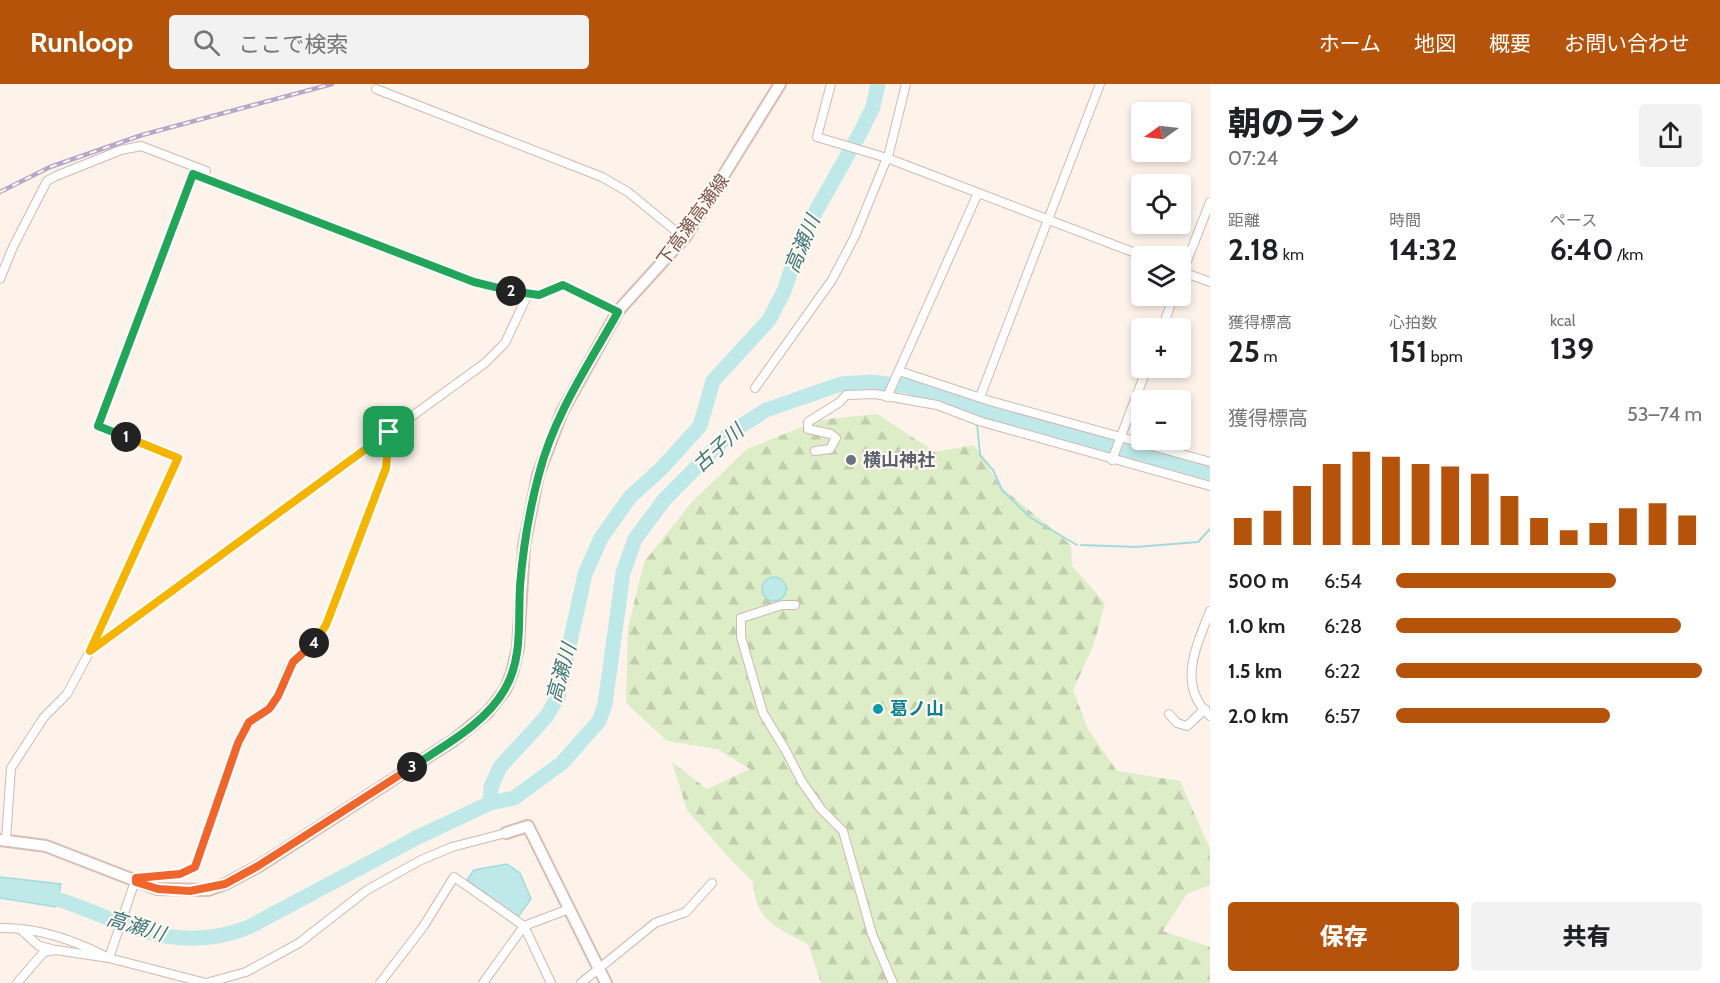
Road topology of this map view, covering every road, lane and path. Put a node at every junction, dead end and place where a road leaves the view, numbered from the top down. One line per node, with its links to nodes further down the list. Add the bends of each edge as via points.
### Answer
1 (780, 84): 11 (main road, 下高瀬高瀬線)
2 (831, 84): 6 (street, via 817,137)
3 (906, 84): 6 (street)
4 (1100, 84): 10 (street)
5 (376, 89): 11 (street, via 602,177)
6 (885, 158): 8 (street); 21 (street, via 863,219 832,280)
7 (206, 171): 15 (street, via 141,146 56,176 47,181)
8 (978, 193): 10 (street); 19 (street)
9 (1210, 202): 12 (street)
10 (1049, 221): 13 (street); 23 (street)
11 (686, 236): 18 (main road, 下高瀬高瀬線)
12 (1191, 249)
13 (1131, 252)
14 (1191, 277): 16 (street)
15 (0, 279)
16 (1210, 282)
17 (528, 294): 18 (street, via 539,295 563,285); 24 (street, via 499,350); 32 (street, via 474,282 193,174 98,426 178,458)
18 (618, 312): 39 (main road, 下高瀬高瀬線, via 585,368 549,442 538,475 524,546 518,648 505,690 487,713 444,746 225,884 190,891 158,889)
19 (898, 372): 22 (street); 23 (street)
20 (1143, 378): 25 (street)
21 (755, 388)
22 (887, 397): 26 (street, via 846,395 808,422 808,429 836,438 830,449); 27 (street, via 937,405 977,421)
23 (980, 397): 25 (street)
24 (389, 432): 32 (street); 39 (street, via 386,468 326,625 318,639 289,667 269,709 249,722 195,867 180,874 136,878)
25 (1120, 438): 27 (street); 28 (street)
26 (815, 451)
27 (1112, 460): 29 (street)
28 (1210, 462)
29 (1210, 486)
30 (795, 605): 55 (street, via 782,605 741,618 741,637 749,668 770,728 810,795 843,831 872,934)
31 (1210, 611): 33 (street, via 1190,673)
32 (90, 651): 35 (street, via 67,694 44,717)
33 (1207, 713): 34 (street, via 1187,726 1177,723)
34 (1169, 714)
35 (10, 768): 36 (street); 38 (street)
36 (0, 773)
37 (506, 834): 41 (main road, via 528,826); 49 (street, via 452,847 421,860 367,890 277,956 246,972)
38 (3, 840): 39 (main road, 下高瀬高瀬線, via 55,849)
39 (136, 882): 46 (street)
40 (712, 882): 47 (street, via 686,912 655,923)
41 (569, 909): 42 (street); 47 (main road)
42 (524, 926): 50 (street, via 454,877 423,927); 51 (street); 52 (street)
43 (0, 928): 44 (street)
44 (20, 929): 45 (street, via 39,946); 46 (street, via 56,936)
45 (56, 950): 46 (street); 48 (street, via 44,952)
46 (109, 958): 49 (street)
47 (598, 971): 53 (street); 54 (main road)
48 (17, 983)
49 (206, 983)
50 (380, 983)
51 (483, 983)
52 (551, 983)
53 (581, 983)
54 (606, 983)
55 (894, 983)

